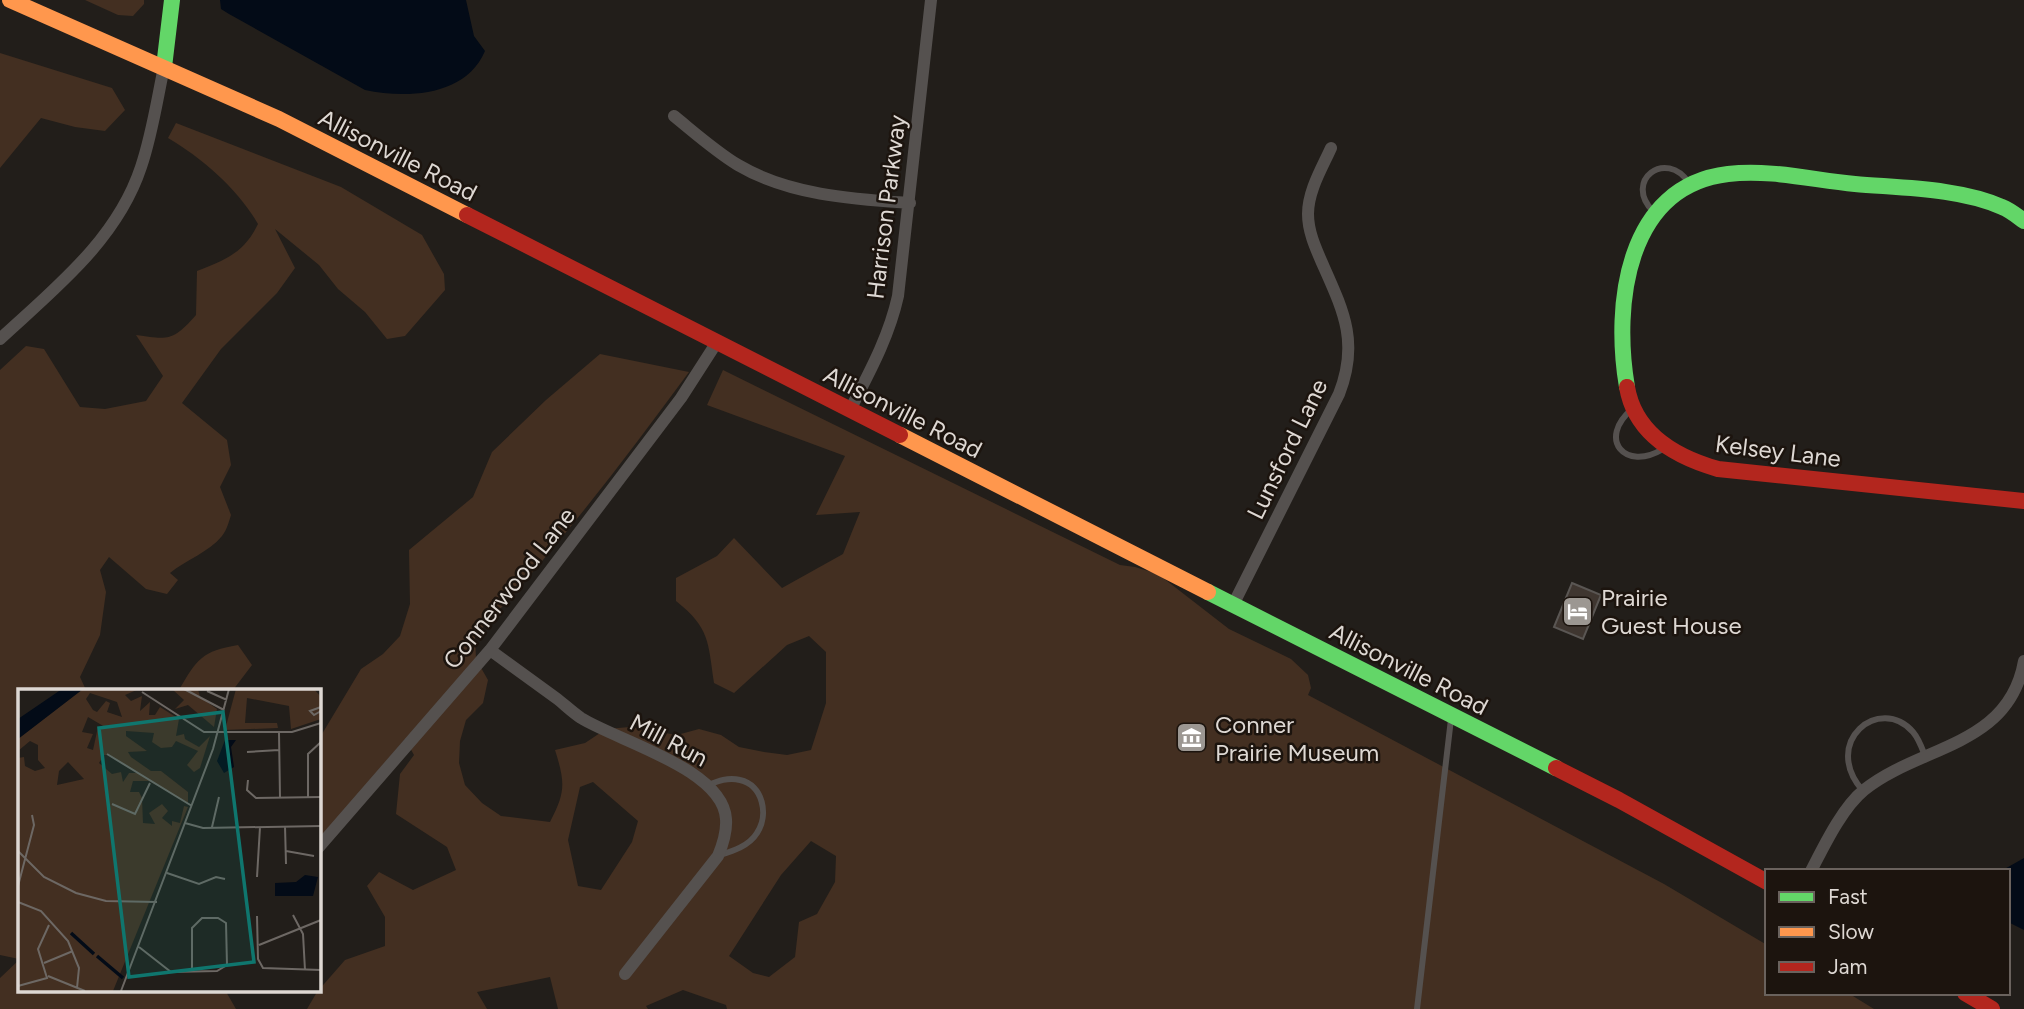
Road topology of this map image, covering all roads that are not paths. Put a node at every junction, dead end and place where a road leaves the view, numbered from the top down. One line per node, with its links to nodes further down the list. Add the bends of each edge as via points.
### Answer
1 (10, 0): 4 (main road, Allisonville Road)
2 (172, 0): 4 (main road)
3 (931, 0): 8 (street, Harrison Parkway)
4 (164, 67): 11 (street, via 141,168 119,214 69,274); 12 (main road, Allisonville Road, via 279,119)
5 (674, 116): 8 (street, via 738,165 775,181 821,194)
6 (1331, 148): 17 (street, Lunsford Lane, via 1312,191 1308,216 1345,320 1350,358 1339,394)
7 (1690, 183): 9 (main road, Kelsey Lane); 9 (lane, via 1676,169 1650,173 1642,195); 10 (main road, Kelsey Lane, via 1730,173 1763,174 1973,197)
8 (910, 203): 14 (street, Harrison Parkway, via 895,311)
9 (1654, 213): 13 (main road, Kelsey Lane, via 1637,241 1630,274 1622,352)
10 (2023, 219)
11 (0, 339)
12 (717, 342): 14 (main road, Allisonville Road); 18 (street, Connerwood Lane, via 681,398)
13 (1633, 409): 15 (main road, Kelsey Lane); 15 (lane, via 1617,426 1621,449 1644,457)
14 (850, 410): 17 (main road, Allisonville Road)
15 (1665, 447): 16 (main road, Kelsey Lane, via 1718,468)
16 (2024, 501)
17 (1233, 605): 20 (main road, Allisonville Road)
18 (490, 650): 22 (street, Mill Run, via 580,718 680,766); 24 (street, Connerwood Lane)
19 (2024, 661): 21 (street, via 2011,698 1988,724)
20 (1451, 716): 27 (main road, Allisonville Road, via 1619,800); 30 (lane)
21 (1925, 756): 23 (street); 23 (lane, via 1905,725 1888,719 1870,722 1854,733 1846,758 1851,776)
22 (708, 786): 25 (street, Mill Run, via 723,805 727,819); 25 (lane, via 722,779 741,780 757,790 763,803 758,833)
23 (1863, 791): 26 (street, via 1836,825)
24 (320, 846)
25 (718, 856): 28 (street, Mill Run)
26 (1812, 869)
27 (1765, 881)
28 (625, 974)
29 (1968, 995): 31 (main road)
30 (1417, 1009)
31 (1992, 1009)

